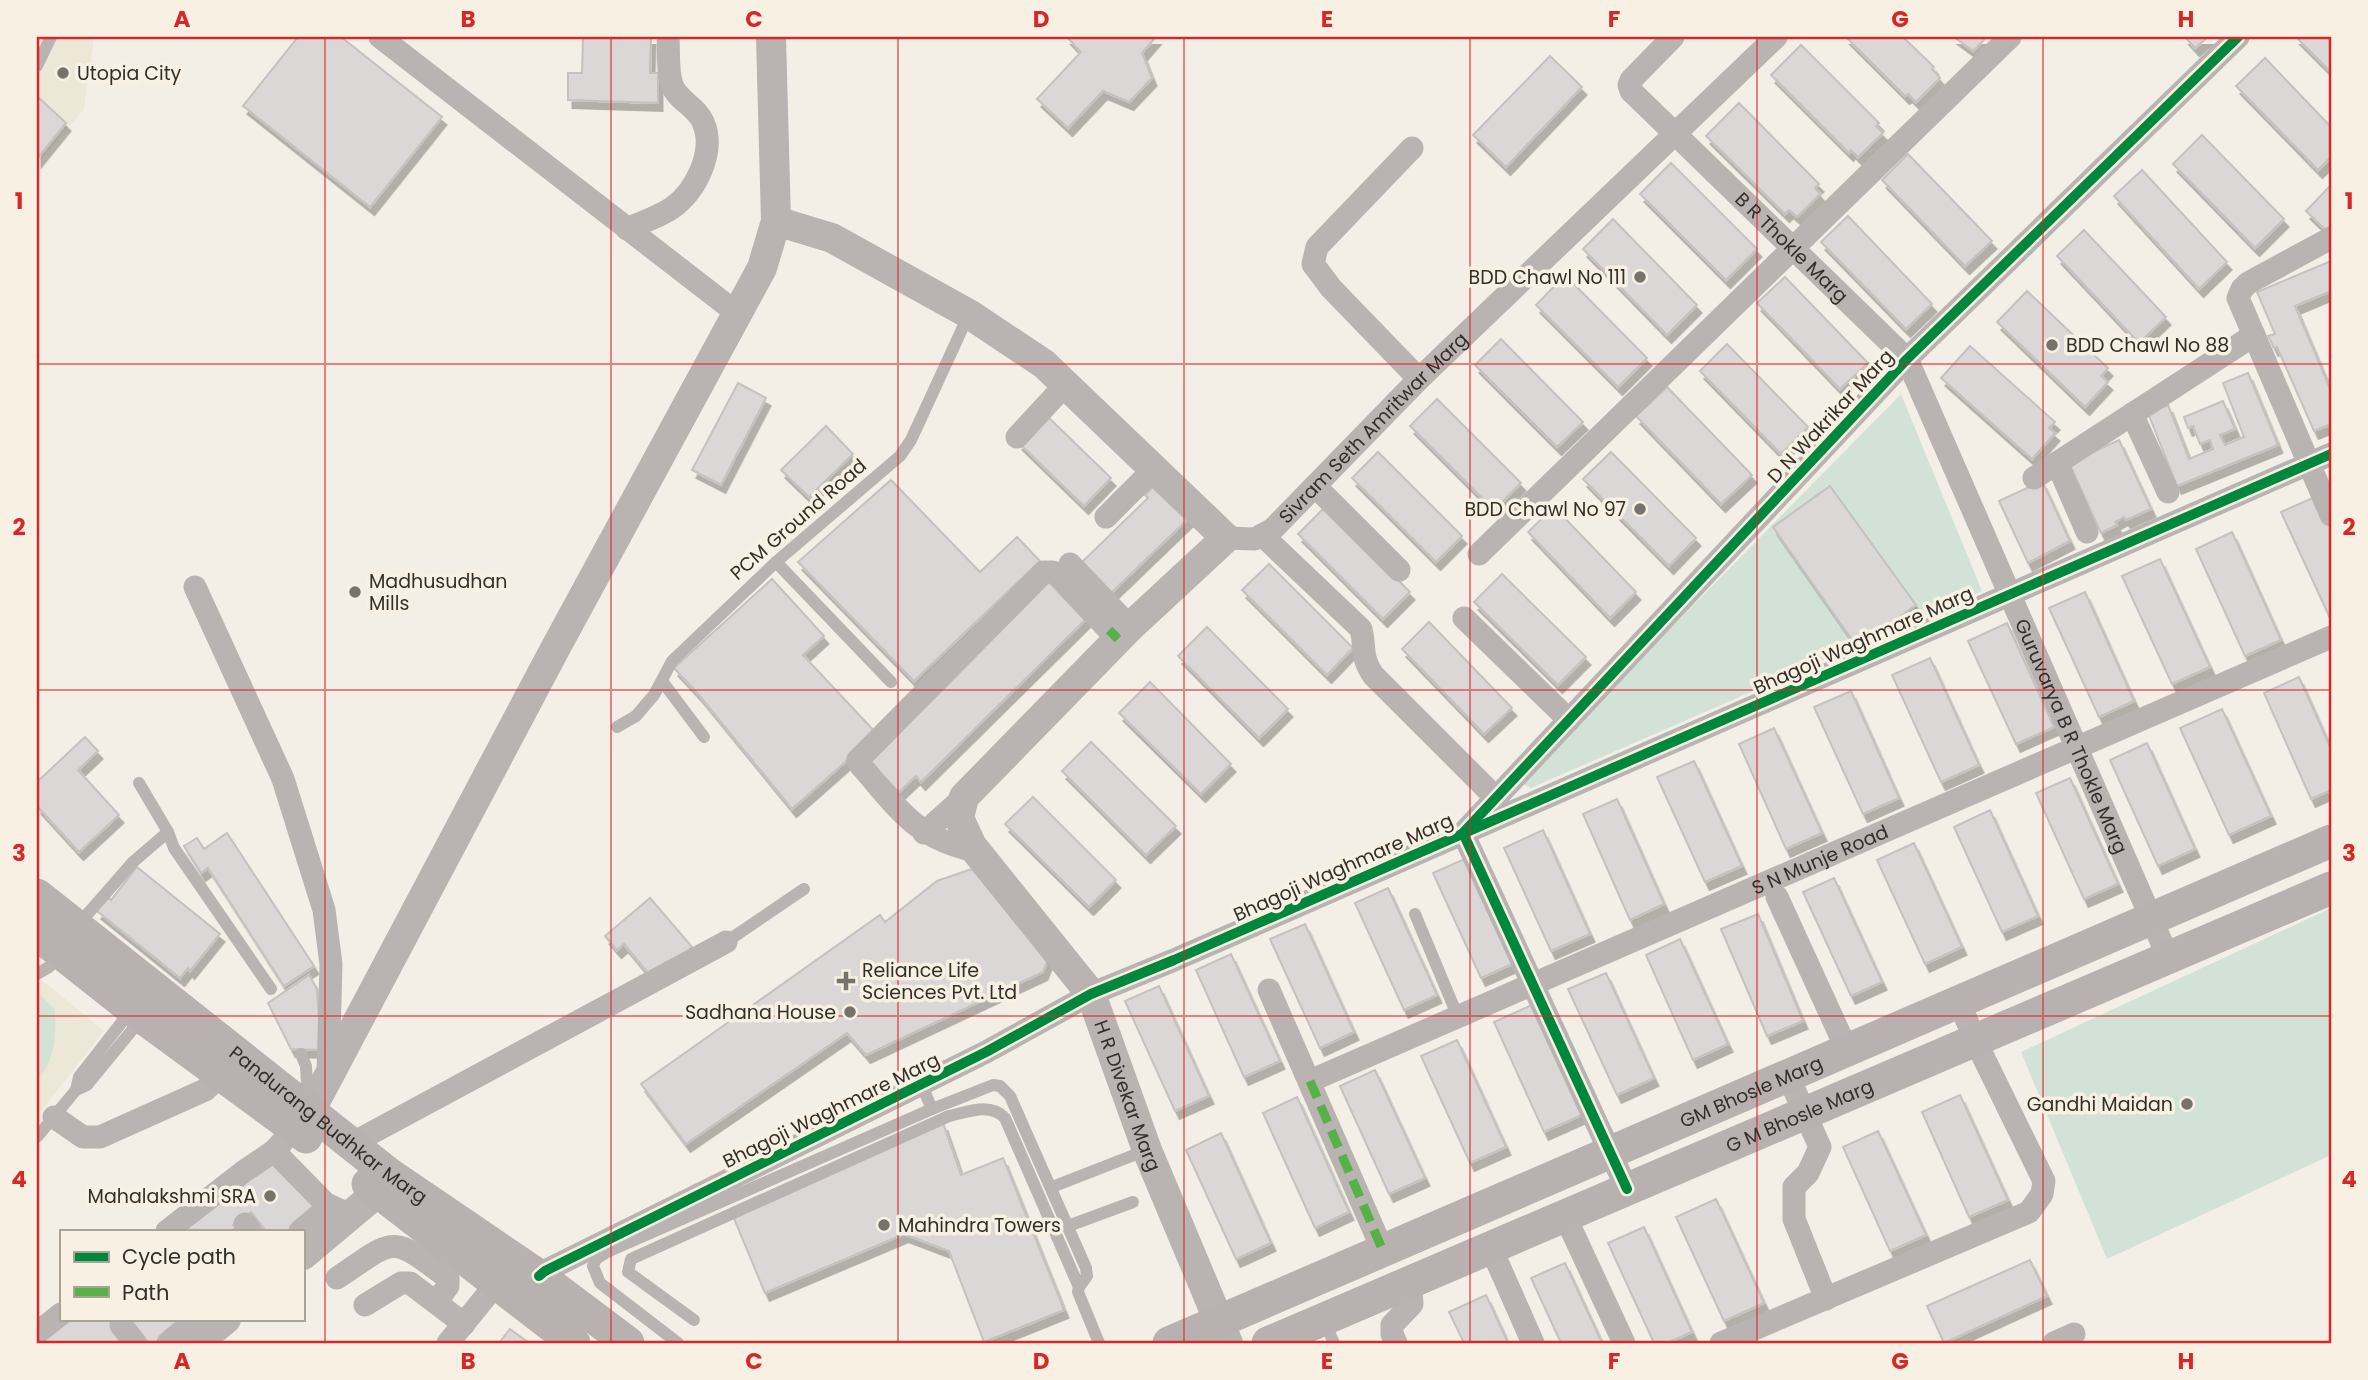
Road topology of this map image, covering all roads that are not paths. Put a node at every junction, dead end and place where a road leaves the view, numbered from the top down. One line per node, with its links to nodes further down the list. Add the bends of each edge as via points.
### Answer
1 (51, 37): 9 (lane)
2 (380, 37): 13 (street)
3 (668, 37): 13 (street, via 673,89 705,124 705,159 689,191 672,207)
4 (771, 37): 12 (street)
5 (1673, 37): 10 (street, B R Thokle Marg, via 1629,85)
6 (1776, 37): 10 (street, Sivram Seth Amritwar Marg)
7 (2010, 37): 15 (street)
8 (2238, 37): 19 (street, D N Wakrikar Marg)
9 (37, 66)
10 (1677, 134): 15 (street, B R Thokle Marg); 20 (street, Sivram Seth Amritwar Marg)
11 (1412, 148): 20 (street, via 1317,247 1313,264)
12 (776, 221): 16 (street, via 762,268); 17 (street, via 832,238)
13 (627, 229): 16 (street)
14 (2331, 238): 18 (street, via 2242,289 2238,298)
15 (1794, 248): 19 (street, B R Thokle Marg); 36 (street)
16 (738, 314): 79 (street)
17 (969, 314): 21 (street); 37 (lane, PCM Ground Road, via 900,456)
18 (2254, 335): 22 (street); 26 (street)
19 (1907, 359): 41 (street, Guruvarya B R Thokle Marg); 47 (street, D N Wakrikar Marg)
20 (1419, 379): 29 (street, Sivram Seth Amritwar Marg)
21 (1066, 384): 23 (street); 27 (street)
22 (2132, 414): 25 (street); 30 (street)
23 (1017, 437)
24 (2331, 454): 26 (street, Bhagoji Waghmare Marg)
25 (2057, 463): 28 (street); 33 (street)
26 (2309, 464): 31 (street); 41 (street, Bhagoji Waghmare Marg)
27 (1154, 469): 32 (street); 35 (street)
28 (2034, 478)
29 (1315, 486): 34 (street, Sivram Seth Amritwar Marg); 39 (street)
30 (2168, 492)
31 (2331, 515)
32 (1106, 517)
33 (2087, 532)
34 (1262, 535): 35 (street, Sivram Seth Amritwar Marg); 53 (street, via 1360,629 1364,659 1373,675)
35 (1226, 538): 43 (street)
36 (1479, 554)
37 (776, 562): 45 (lane, PCM Ground Road, via 672,662); 46 (lane)
38 (1070, 564): 43 (street)
39 (1399, 570)
40 (195, 587): 79 (street, via 284,779 324,910 331,964)
41 (2010, 594): 50 (street, Guruvarya B R Thokle Marg); 56 (street, Bhagoji Waghmare Marg)
42 (1464, 618): 47 (street)
43 (1119, 629): 52 (street); 55 (street, via 1058,576 1044,572 863,753 858,760 861,766)
44 (2331, 637): 50 (street, S N Munje Road)
45 (662, 681): 48 (lane, PCM Ground Road, via 636,716); 49 (lane)
46 (891, 682)
47 (1569, 720): 53 (street, D N Wakrikar Marg)
48 (617, 727)
49 (705, 737)
50 (2077, 748): 64 (street, Guruvarya B R Thokle Marg); 68 (street, S N Munje Road)
51 (139, 783): 54 (lane)
52 (964, 797): 55 (street); 58 (street, H R Divekar Marg, via 959,818)
53 (1496, 798): 56 (street, D N Wakrikar Marg)
54 (168, 832): 66 (lane, via 133,862); 69 (lane, via 174,848)
55 (924, 832): 58 (street, via 940,842)
56 (1463, 833): 68 (street); 71 (street, Bhagoji Waghmare Marg)
57 (2331, 841): 64 (main road, GM Bhosle Marg)
58 (976, 851): 71 (street, H R Divekar Marg)
59 (2331, 888): 67 (main road, G M Bhosle Marg)
60 (804, 889): 65 (lane)
61 (37, 895): 66 (main road, Pandurang Budhkar Marg)
62 (1777, 898): 76 (street)
63 (1415, 914): 74 (lane)
64 (2151, 919): 67 (street, Guruvarya B R Thokle Marg); 72 (main road, GM Bhosle Marg)
65 (726, 942): 88 (street)
66 (53, 947): 73 (main road, Pandurang Budhkar Marg); 86 (main road, Pandurang Budhkar Marg)
67 (2168, 957): 75 (main road, G M Bhosle Marg)
68 (1532, 985): 74 (street, S N Munje Road); 91 (street)
69 (271, 989)
70 (1269, 990): 81 (street)
71 (1091, 994): 82 (street, Bhagoji Waghmare Marg); 89 (street, H R Divekar Marg)
72 (1959, 1002): 75 (street); 76 (main road, GM Bhosle Marg)
73 (137, 1013): 78 (main road, Pandurang Budhkar Marg); 85 (lane, via 87,1085 76,1090)
74 (1458, 1017): 81 (street, S N Munje Road)
75 (1975, 1040): 84 (main road, G M Bhosle Marg); 109 (street, via 2043,1181 2042,1194 2029,1212)
76 (1847, 1050): 80 (main road, GM Bhosle Marg)
77 (301, 1054): 86 (lane, via 306,1066)
78 (221, 1074): 85 (street, via 205,1090 100,1137 83,1137); 86 (main road, Pandurang Budhkar Marg)
79 (328, 1076): 86 (street)
80 (1788, 1076): 84 (street); 91 (main road, GM Bhosle Marg)
81 (1310, 1082): 102 (street)
82 (921, 1084): 83 (lane); 90 (street, Bhagoji Waghmare Marg)
83 (932, 1109): 90 (lane); 93 (lane, via 993,1085 1006,1090)
84 (1804, 1114): 94 (main road, G M Bhosle Marg); 109 (street, via 1820,1147 1808,1173 1794,1187 1794,1219)
85 (54, 1116): 87 (lane)
86 (293, 1130): 88 (main road, Pandurang Budhkar Marg); 92 (main road, Pandurang Budhkar Marg); 96 (street); 99 (street)
87 (37, 1137)
88 (351, 1144): 92 (main road, Pandurang Budhkar Marg)
89 (1147, 1150): 93 (lane); 116 (street, H R Divekar Marg)
90 (808, 1152): 104 (street, Bhagoji Waghmare Marg); 123 (lane, via 596,1259 593,1266 600,1283)
91 (1609, 1153): 94 (street); 102 (main road, GM Bhosle Marg)
92 (383, 1183): 96 (street); 104 (main road, Pandurang Budhkar Marg); 107 (main road, Pandurang Budhkar Marg)
93 (1052, 1186): 98 (lane)
94 (1627, 1189): 97 (main road, G M Bhosle Marg)
95 (1133, 1202): 98 (lane)
96 (340, 1210): 100 (street); 103 (street)
97 (1565, 1216): 101 (main road, G M Bhosle Marg); 129 (street)
98 (1068, 1226): 108 (lane, via 1086,1268 1087,1276)
99 (168, 1230)
100 (302, 1230)
101 (1491, 1248): 106 (main road, G M Bhosle Marg); 128 (street)
102 (1383, 1251): 116 (main road, GM Bhosle Marg)
103 (304, 1254)
104 (539, 1276): 122 (main road, Pandurang Budhkar Marg)
105 (337, 1278): 110 (street, via 382,1248 400,1246 448,1278)
106 (1407, 1283): 115 (main road, G M Bhosle Marg); 127 (street, via 1412,1304 1392,1325)
107 (496, 1284): 118 (street); 121 (main road, Pandurang Budhkar Marg)
108 (1079, 1287): 114 (lane, via 1005,1118 993,1109 981,1109 949,1116 631,1259 628,1272); 124 (lane)
109 (1826, 1299): 130 (street)
110 (437, 1301): 111 (street, via 405,1282); 118 (street)
111 (365, 1305)
112 (60, 1315): 117 (street)
113 (216, 1320): 119 (street); 120 (street)
114 (694, 1320)
115 (1329, 1331): 126 (main road, G M Bhosle Marg)
116 (1224, 1332): 125 (main road, GM Bhosle Marg)
117 (37, 1333)
118 (454, 1338)
119 (168, 1343)
120 (197, 1343)
121 (574, 1343)
122 (628, 1343)
123 (678, 1343)
124 (1099, 1343)
125 (1169, 1343)
126 (1268, 1343)
127 (1396, 1343)
128 (1533, 1343)
129 (1624, 1343)
130 (1721, 1343)

